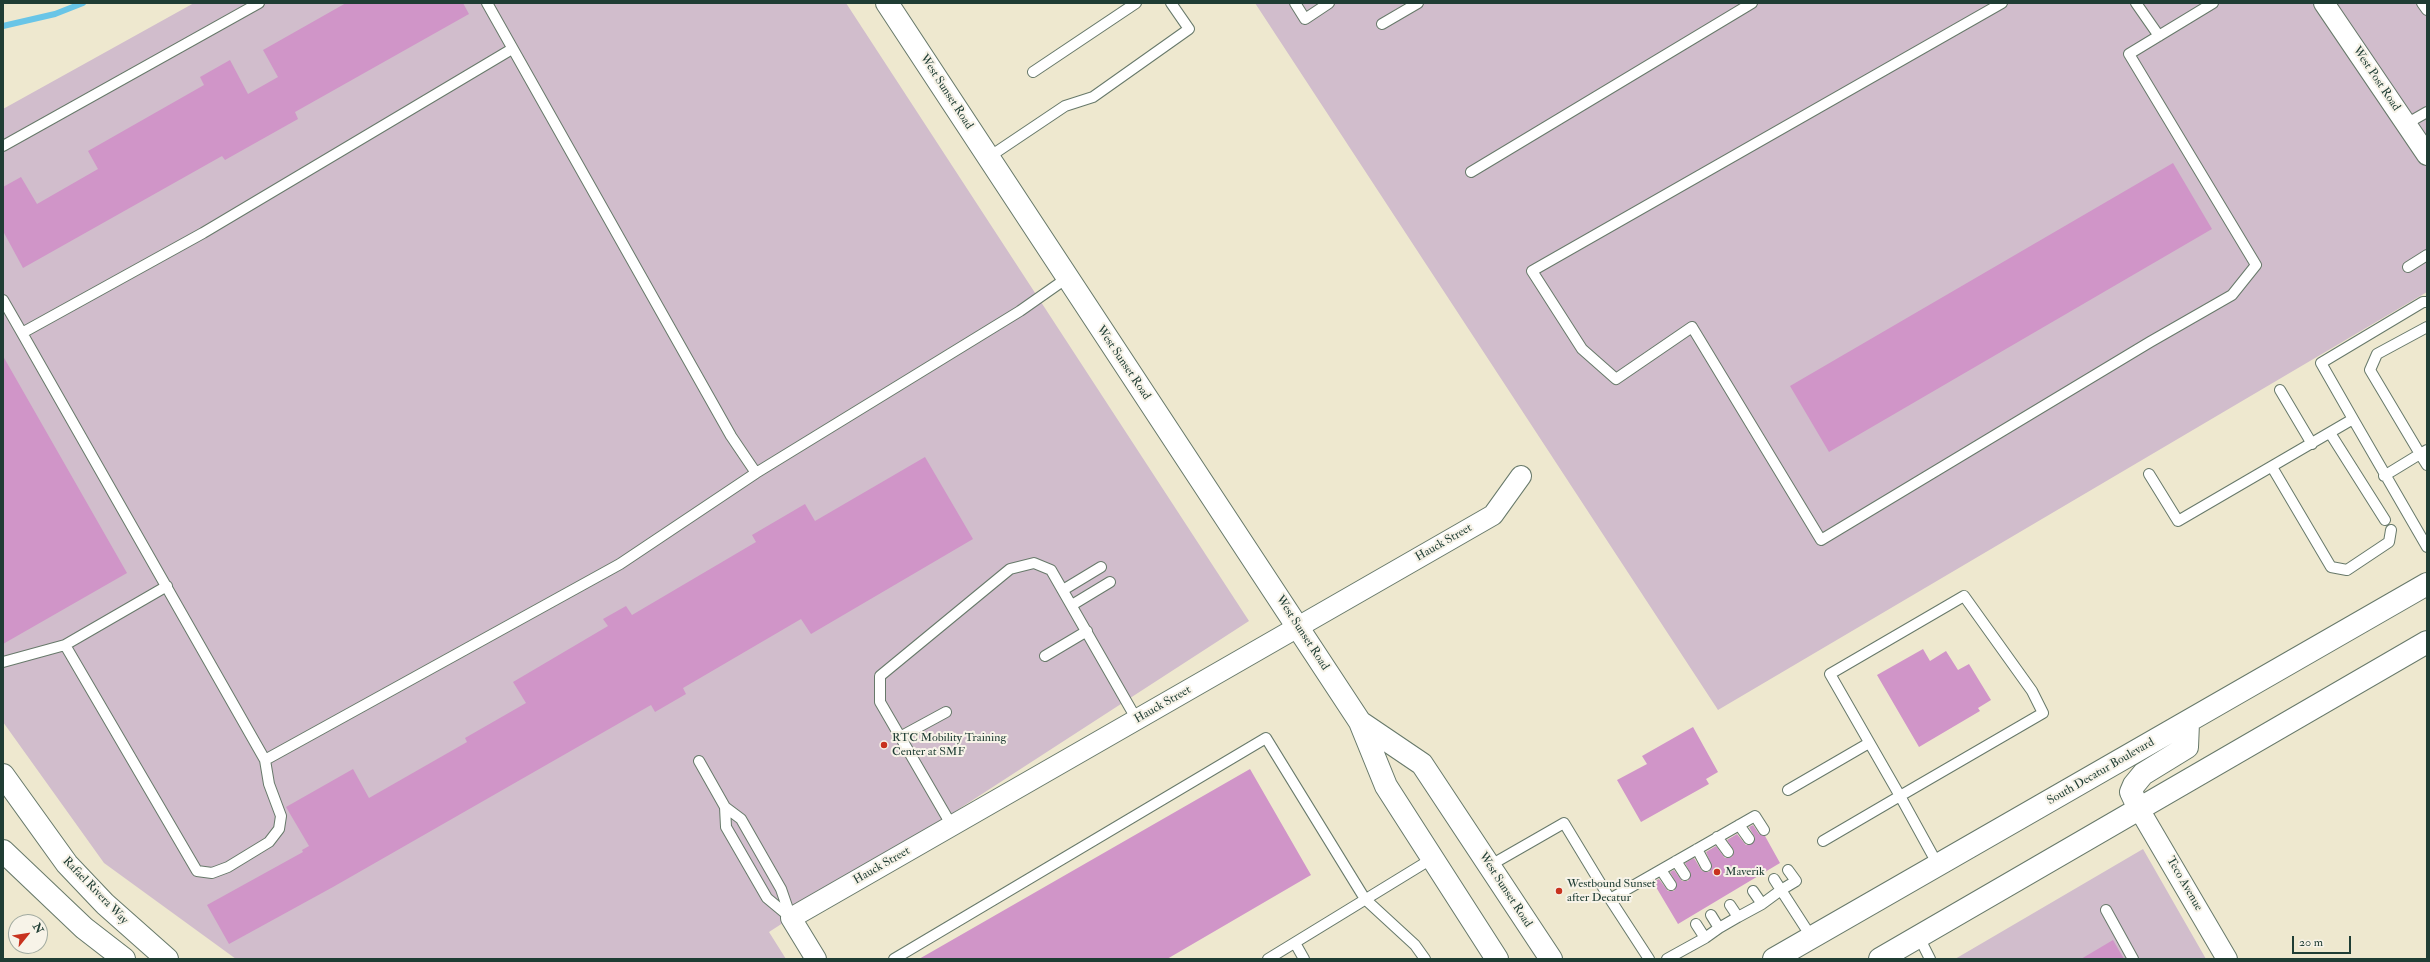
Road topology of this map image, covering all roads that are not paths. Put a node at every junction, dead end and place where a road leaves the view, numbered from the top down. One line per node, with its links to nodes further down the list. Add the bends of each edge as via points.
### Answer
1 (259, 3): 22 (lane)
2 (487, 3): 18 (lane)
3 (887, 3): 24 (main road, West Sunset Road)
4 (1136, 3): 19 (lane)
5 (1171, 3): 24 (lane, via 1190,30 1093,97 1065,106)
6 (1295, 3): 7 (lane, via 1305,19)
7 (1329, 3)
8 (1418, 3): 16 (lane)
9 (1752, 3): 25 (lane)
10 (2002, 3): 17 (lane, via 1532,270 1582,349 1616,379 1692,327 1821,540 2232,295 2256,264 2129,54)
11 (2136, 3): 17 (lane)
12 (2213, 3): 17 (lane)
13 (2324, 3): 21 (street, West Post Road)
14 (2422, 3): 15 (lane)
15 (2427, 10)
16 (1382, 24)
17 (2159, 36)
18 (512, 49): 32 (lane, via 203,233); 40 (lane, via 731,436)
19 (1033, 72)
20 (2427, 112): 21 (lane)
21 (2406, 124): 23 (street, West Post Road)
22 (3, 146)
23 (2427, 155)
24 (988, 157): 28 (main road, West Sunset Road)
25 (1471, 172)
26 (2427, 255): 27 (lane)
27 (2408, 266)
28 (1067, 278): 40 (lane, via 1020,310); 53 (main road, West Sunset Road)
29 (3, 300): 32 (lane)
30 (2427, 302): 34 (lane, via 2321,363)
31 (2427, 327): 37 (lane, via 2377,354 2370,370)
32 (22, 333): 50 (lane)
33 (2280, 390): 36 (lane)
34 (2353, 420): 35 (lane); 43 (lane)
35 (2330, 433): 36 (lane); 44 (lane)
36 (2312, 444): 39 (lane)
37 (2424, 452): 38 (lane); 43 (lane)
38 (2427, 465)
39 (2272, 467): 41 (lane, via 2178,521); 45 (lane, via 2331,567 2347,570 2389,542)
40 (756, 473): 65 (lane, via 620,564)
41 (2149, 474)
42 (1521, 476): 53 (street, Hauck Street, via 1493,515)
43 (2384, 476): 46 (lane)
44 (2385, 520)
45 (2391, 530)
46 (2427, 547)
47 (1101, 567): 51 (lane)
48 (1110, 582): 52 (lane)
49 (2427, 584): 62 (main road, South Decatur Boulevard)
50 (167, 586): 56 (lane); 65 (lane)
51 (1063, 590): 52 (lane); 63 (lane, via 1051,570 1034,563 1010,569 880,676 880,702)
52 (1072, 605): 54 (lane)
53 (1299, 628): 60 (street, Hauck Street); 61 (main road, West Sunset Road)
54 (1087, 631): 57 (lane); 60 (lane)
55 (2427, 642): 71 (main road)
56 (64, 645): 58 (lane); 65 (lane, via 197,871 212,874 228,867 269,842 279,829 281,816 268,784)
57 (1045, 656)
58 (3, 662)
59 (946, 712): 63 (lane)
60 (1137, 720): 73 (street, Hauck Street)
61 (1360, 722): 81 (main road, West Sunset Road, via 1386,786); 84 (main road, West Sunset Road, via 1422,764)
62 (2188, 723): 71 (main road, via 2187,747 2143,774 2134,785 2131,792); 83 (main road, South Decatur Boulevard)
63 (900, 737): 73 (lane)
64 (1870, 743): 68 (lane); 69 (lane); 69 (lane, via 1830,674 1964,596 2032,691 2043,713)
65 (265, 760)
66 (699, 761): 70 (lane)
67 (3, 776): 108 (main road, Rafael Rivera Way, via 67,864 105,904)
68 (1788, 790)
69 (1900, 796): 77 (lane); 83 (lane)
70 (725, 807): 100 (lane, via 742,820 781,889); 100 (lane, via 726,827 766,898)
71 (2140, 809): 103 (main road); 122 (street, Teco Avenue)
72 (1739, 825): 74 (lane, via 1755,816); 75 (lane); 76 (lane)
73 (952, 826): 100 (street, Hauck Street)
74 (1764, 830)
75 (1718, 837): 78 (lane); 80 (lane)
76 (1749, 839)
77 (1823, 841)
78 (1697, 850): 82 (lane); 85 (lane)
79 (3, 851): 107 (main road, via 84,928)
80 (1728, 852)
81 (1433, 858): 93 (lane); 114 (main road, West Sunset Road)
82 (1676, 861): 86 (lane); 88 (lane)
83 (1938, 865): 105 (main road, South Decatur Boulevard)
84 (1489, 866): 94 (lane, via 1564,823); 115 (main road, West Sunset Road)
85 (1706, 866)
86 (1661, 870): 90 (lane); 94 (lane)
87 (1788, 870): 91 (lane, via 1796,881)
88 (1685, 875)
89 (1774, 879): 91 (lane)
90 (1671, 885)
91 (1781, 890): 95 (lane); 105 (lane)
92 (1753, 891): 95 (lane)
93 (1365, 899): 106 (lane); 110 (lane, via 1266,738); 113 (lane, via 1415,945)
94 (1610, 899): 116 (lane)
95 (1762, 904): 99 (lane)
96 (1730, 905): 99 (lane)
97 (2106, 910): 121 (lane)
98 (1710, 915): 102 (lane)
99 (1738, 917): 102 (lane)
100 (791, 918): 109 (street)
101 (1696, 924): 104 (lane)
102 (1719, 928): 104 (lane)
103 (1918, 937): 119 (main road); 120 (lane)
104 (1705, 938): 117 (lane)
105 (1812, 938): 118 (main road, South Decatur Boulevard)
106 (1295, 943): 111 (lane); 112 (lane)
107 (124, 959)
108 (167, 959)
109 (816, 959)
110 (894, 959)
111 (1268, 959)
112 (1304, 959)
113 (1425, 959)
114 (1497, 959)
115 (1550, 959)
116 (1649, 959)
117 (1667, 959)
118 (1774, 959)
119 (1880, 959)
120 (1930, 959)
121 (2134, 959)
122 (2227, 959)

